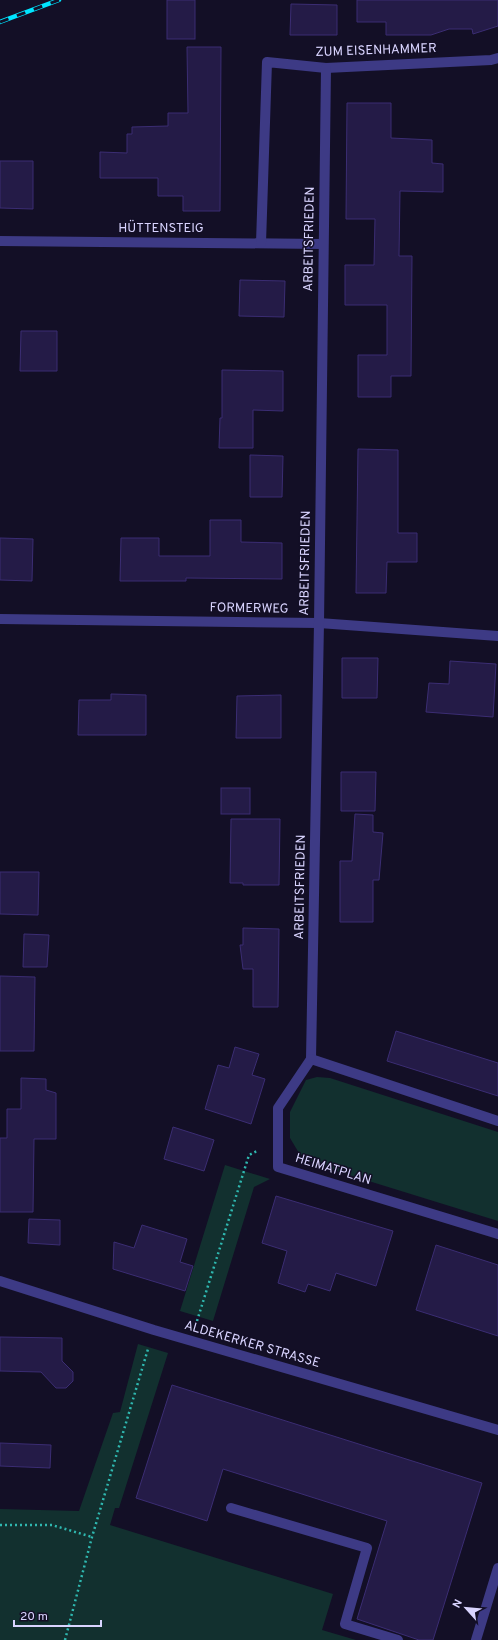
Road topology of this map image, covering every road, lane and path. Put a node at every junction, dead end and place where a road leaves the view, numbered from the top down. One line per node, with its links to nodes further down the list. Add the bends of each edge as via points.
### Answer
1 (498, 58): 2 (street, ZUM EISENHAMMER)
2 (326, 68): 4 (street, ZUM EISENHAMMER, via 267,62); 5 (street, ARBEITSFRIEDEN)
3 (0, 241): 4 (street, HÜTTENSTEIG)
4 (261, 243): 5 (street, HÜTTENSTEIG)
5 (322, 244): 7 (street, ARBEITSFRIEDEN)
6 (0, 618): 7 (street, FORMERWEG)
7 (319, 623): 8 (street, FORMERWEG); 9 (street, ARBEITSFRIEDEN)
8 (498, 636)
9 (311, 1059): 10 (street); 11 (street, HEIMATPLAN, via 278,1108)
10 (498, 1121)
11 (278, 1142): 12 (street, HEIMATPLAN, via 278,1167); 15 (path, via 249,1155)
12 (498, 1234)
13 (0, 1281): 14 (street, ALDEKERKER STRASSE)
14 (154, 1330): 15 (street, ALDEKERKER STRASSE); 19 (path)
15 (191, 1340): 16 (street, ALDEKERKER STRASSE)
16 (498, 1430)
17 (232, 1508): 22 (street, via 367,1548 345,1624)
18 (0, 1525): 19 (path, via 52,1525)
19 (92, 1537): 21 (path)
20 (498, 1568): 23 (street)
21 (65, 1640)
22 (398, 1640)
23 (476, 1640)

